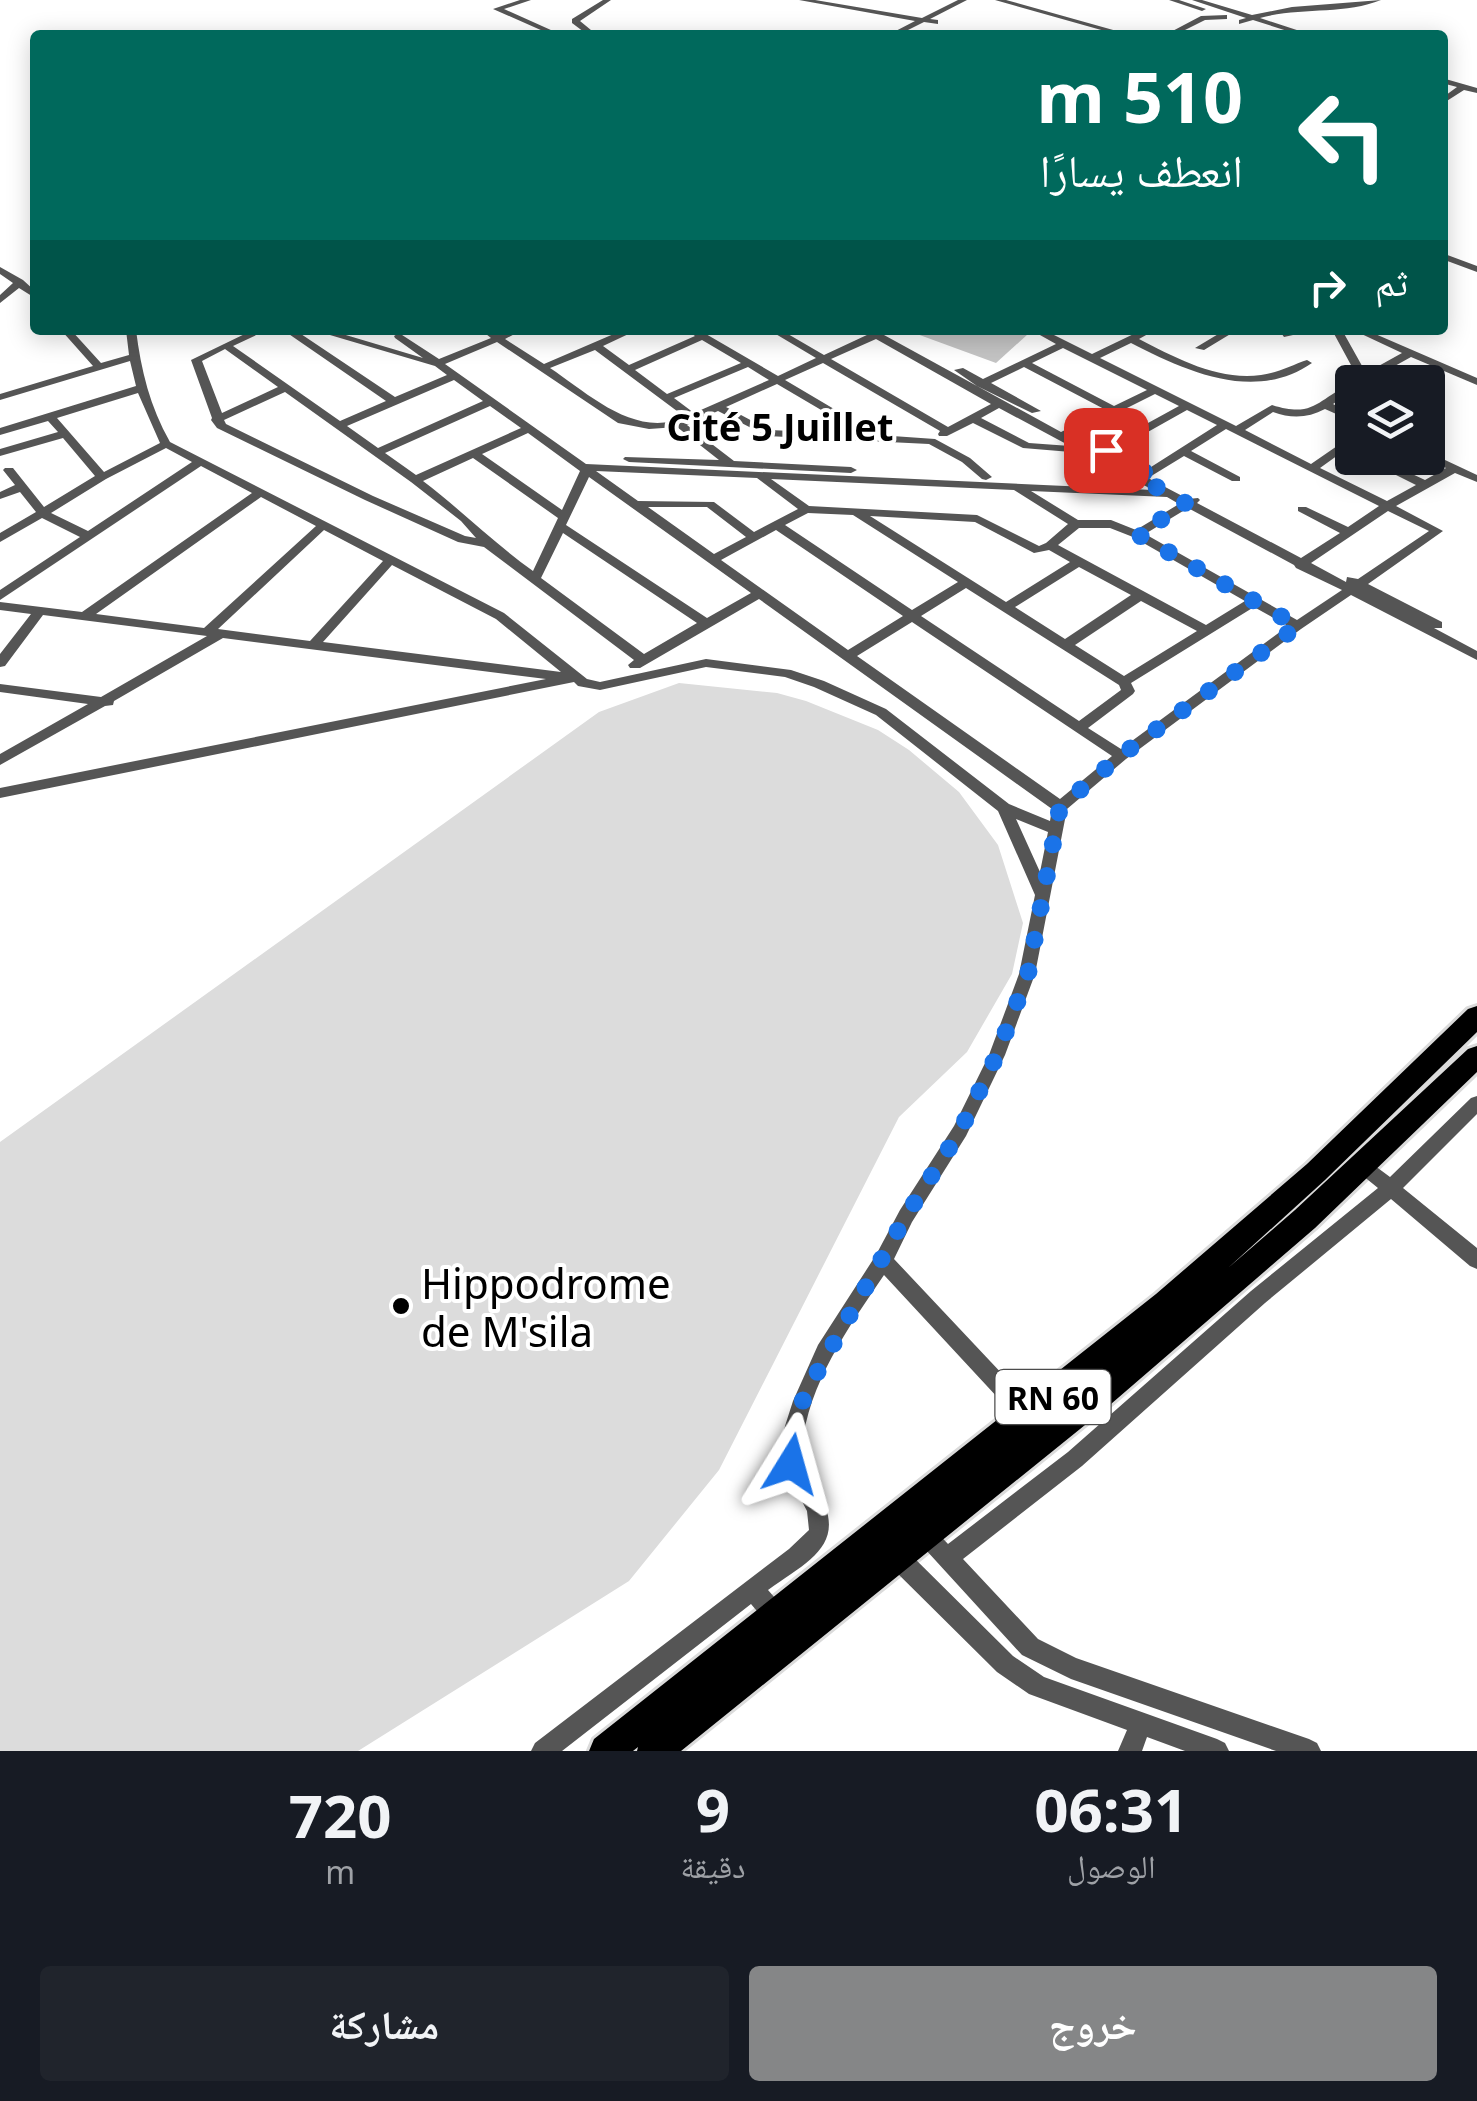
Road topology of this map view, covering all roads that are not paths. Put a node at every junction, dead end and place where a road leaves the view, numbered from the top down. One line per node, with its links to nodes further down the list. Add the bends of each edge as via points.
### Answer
1 (528, 0): 18 (street, via 496,8)
2 (608, 0): 19 (street, via 575,21)
3 (802, 0): 12 (street)
4 (859, 0): 12 (street)
5 (964, 0): 15 (street)
6 (980, 0): 16 (street)
7 (998, 0): 22 (street)
8 (1172, 0): 13 (street)
9 (1195, 0): 14 (street)
10 (1378, 0): 14 (street)
11 (1257, 1): 14 (street)
12 (849, 8): 15 (street)
13 (1204, 14): 17 (street); 23 (street)
14 (1253, 16): 17 (street); 25 (street)
15 (923, 20): 16 (street); 20 (street)
16 (935, 22): 21 (street)
17 (1242, 22): 24 (street)
18 (547, 30)
19 (587, 30)
20 (902, 30)
21 (920, 30)
22 (1109, 30)
23 (1177, 30)
24 (1267, 30)
25 (1294, 30)
26 (1448, 84): 28 (street)
27 (1448, 89): 28 (street)
28 (1459, 90): 29 (street); 30 (street); 31 (street)
29 (1477, 92)
30 (1448, 98)
31 (1477, 100)
32 (1448, 258): 33 (street)
33 (1477, 269)
34 (1, 271): 35 (street)
35 (20, 282): 36 (street); 37 (street)
36 (30, 291)
37 (0, 300)
38 (70, 335): 73 (street)
39 (132, 335): 65 (street)
40 (250, 335): 60 (street)
41 (295, 335): 87 (street)
42 (335, 335): 62 (street)
43 (495, 335): 57 (street)
44 (503, 335): 57 (street)
45 (620, 335): 61 (street)
46 (694, 335): 76 (street)
47 (701, 335): 68 (street)
48 (782, 335): 67 (street)
49 (872, 335): 67 (street)
50 (887, 335): 80 (street)
51 (1046, 335): 59 (street)
52 (1139, 335): 58 (street)
53 (1223, 335): 63 (street)
54 (1339, 335): 71 (street)
55 (1369, 335): 64 (street)
56 (399, 336): 62 (street); 75 (street)
57 (498, 337): 74 (street); 75 (street)
58 (1130, 339): 66 (street); 78 (street, via 1198,372)
59 (1063, 344): 66 (street); 69 (street)
60 (226, 345): 82 (street); 99 (street, via 196,360)
61 (595, 345): 74 (street); 76 (street)
62 (378, 348): 75 (street)
63 (1200, 348)
64 (1410, 353): 72 (street); 79 (street)
65 (134, 357): 73 (street); 81 (street)
66 (1091, 358): 83 (street)
67 (824, 360): 77 (street); 104 (street)
68 (750, 363): 77 (street); 85 (street)
69 (1024, 363): 80 (street); 94 (street)
70 (1307, 363): 78 (street)
71 (1354, 365)
72 (1389, 365)
73 (99, 367): 84 (street)
74 (545, 367): 100 (street, via 622,421)
75 (447, 369): 87 (street); 88 (street)
76 (629, 370): 85 (street)
77 (778, 380): 91 (street); 108 (street)
78 (1268, 380): 93 (street)
79 (1477, 382)
80 (978, 386): 89 (street); 107 (street)
81 (142, 388): 96 (street); 110 (street)
82 (285, 388): 99 (street); 101 (street)
83 (1152, 392): 92 (street); 94 (street)
84 (0, 397)
85 (668, 397): 97 (street)
86 (1335, 397): 90 (street)
87 (394, 401): 101 (street)
88 (492, 401): 102 (street); 111 (street)
89 (1000, 404): 98 (street); 107 (street)
90 (1324, 404): 93 (street, via 1299,417); 95 (street)
91 (718, 407): 97 (street); 108 (street, via 766,433)
92 (1185, 407): 103 (street); 112 (street)
93 (1272, 408): 103 (street)
94 (1112, 409): 107 (street)
95 (1335, 410)
96 (50, 416): 105 (street); 106 (street)
97 (692, 417): 100 (street)
98 (972, 418): 104 (street); 112 (street, via 1027,446)
99 (216, 420): 155 (street, via 369,498)
100 (679, 424): 121 (street)
101 (340, 425): 111 (street)
102 (529, 428): 116 (street); 117 (street)
103 (1230, 428): 113 (street); 123 (street)
104 (948, 431): 109 (street)
105 (0, 432)
106 (63, 434): 115 (street); 127 (street)
107 (1067, 434): 112 (street)
108 (878, 439): 109 (street)
109 (930, 442): 132 (street)
110 (166, 444): 118 (street); 127 (street)
111 (378, 452): 131 (street)
112 (1098, 452): 128 (street)
113 (1186, 452): 128 (street); 129 (street)
114 (1335, 452): 123 (street)
115 (0, 453)
116 (474, 453): 131 (street); 146 (street)
117 (573, 456): 120 (street); 121 (street)
118 (200, 462): 136 (street); 152 (street)
119 (1445, 463): 122 (street)
120 (586, 468): 121 (street); 140 (street); 146 (street)
121 (738, 468): 126 (street); 132 (street)
122 (1455, 468): 130 (street); 133 (street)
123 (1311, 469): 141 (street)
124 (9, 470): 134 (street)
125 (1405, 475): 133 (street)
126 (760, 476): 132 (street); 142 (street)
127 (102, 477): 145 (street)
128 (1146, 478): 132 (street); 137 (street); 139 (street)
129 (1236, 479)
130 (1477, 479)
131 (415, 480): 155 (street)
132 (994, 480): 135 (street)
133 (1425, 485): 141 (street)
134 (21, 487): 138 (street); 145 (street)
135 (1016, 487): 137 (street); 147 (street)
136 (258, 494): 149 (street); 172 (street)
137 (1168, 494): 139 (street)
138 (0, 496)
139 (1191, 502): 151 (street); 160 (street)
140 (634, 504): 153 (street, via 710,504); 157 (street)
141 (1389, 506): 150 (street); 163 (street, via 1437,534)
142 (806, 509): 144 (street); 148 (street)
143 (1302, 509): 150 (street)
144 (854, 510): 156 (street, via 988,522 1032,548); 162 (street)
145 (43, 513): 152 (street); 154 (street)
146 (562, 521): 161 (street); 173 (street)
147 (1076, 524): 151 (street, via 1111,524); 156 (street)
148 (778, 525): 153 (street); 171 (street)
149 (321, 527): 158 (street); 176 (street)
150 (1348, 532): 160 (street)
151 (1137, 534): 167 (street)
152 (90, 536): 165 (street)
153 (753, 537): 157 (street)
154 (0, 538)
155 (488, 544): 161 (street)
156 (1050, 546): 159 (street)
157 (714, 559): 164 (street)
158 (390, 561): 177 (street); 184 (street, via 512,624)
159 (1078, 562): 166 (street); 169 (street)
160 (1304, 562): 163 (street)
161 (536, 577): 182 (street)
162 (967, 582): 169 (street); 171 (street)
163 (1354, 588): 174 (street); 179 (street); 181 (street)
164 (761, 592): 173 (street); 180 (street)
165 (0, 596)
166 (1139, 596): 175 (street); 178 (street)
167 (1254, 601): 174 (street); 175 (street)
168 (0, 606): 170 (street)
169 (1008, 606): 178 (street)
170 (40, 610): 172 (street); 183 (street)
171 (912, 615): 180 (street); 189 (street)
172 (86, 616): 176 (street)
173 (707, 624): 182 (street)
174 (1298, 626): 190 (street)
175 (1206, 631): 185 (street)
176 (216, 632): 177 (street); 188 (street)
177 (315, 643): 184 (street)
178 (1068, 644): 185 (street)
179 (1477, 645)
180 (848, 656): 193 (street)
181 (1477, 656)
182 (644, 660): 186 (street)
183 (0, 663)
184 (573, 678): 186 (street); 192 (street)
185 (1124, 682): 189 (street, via 1128,691)
186 (600, 686): 194 (street, via 687,664 786,673 881,712)
187 (0, 688): 188 (street)
188 (108, 702): 191 (street)
189 (1080, 728): 190 (street)
190 (1120, 756): 193 (street)
191 (0, 760)
192 (0, 793)
193 (1060, 807): 195 (street)
194 (1004, 808): 195 (street); 196 (street)
195 (1054, 829): 196 (street)
196 (1042, 896): 202 (street, via 1028,974 997,1055)
197 (1477, 1016): 204 (main road, RN 60)
198 (1477, 1056): 200 (main road, RN 60)
199 (1477, 1103): 201 (street)
200 (1362, 1164): 201 (street); 204 (main road, RN 60, via 1305,1219)
201 (1391, 1188): 203 (street); 207 (street, via 1075,1459)
202 (883, 1260): 204 (street); 209 (street, via 837,1333 796,1422 791,1464 819,1513 819,1534)
203 (1477, 1260)
204 (1038, 1427): 205 (main road, RN 60); 207 (main road, RN 60)
205 (905, 1512): 206 (main road, RN 60); 207 (street)
206 (880, 1530): 208 (street); 210 (main road, RN 60)
207 (937, 1548): 208 (main road, RN 60); 217 (street, via 1030,1648)
208 (897, 1557): 211 (street, via 1005,1664 1037,1686); 214 (main road, RN 60)
209 (752, 1589): 210 (street); 212 (street)
210 (774, 1614): 213 (main road, RN 60)
211 (1141, 1724): 215 (street); 216 (street)
212 (543, 1751)
213 (606, 1751)
214 (654, 1751)
215 (1130, 1751)
216 (1217, 1751)
217 (1308, 1751)

